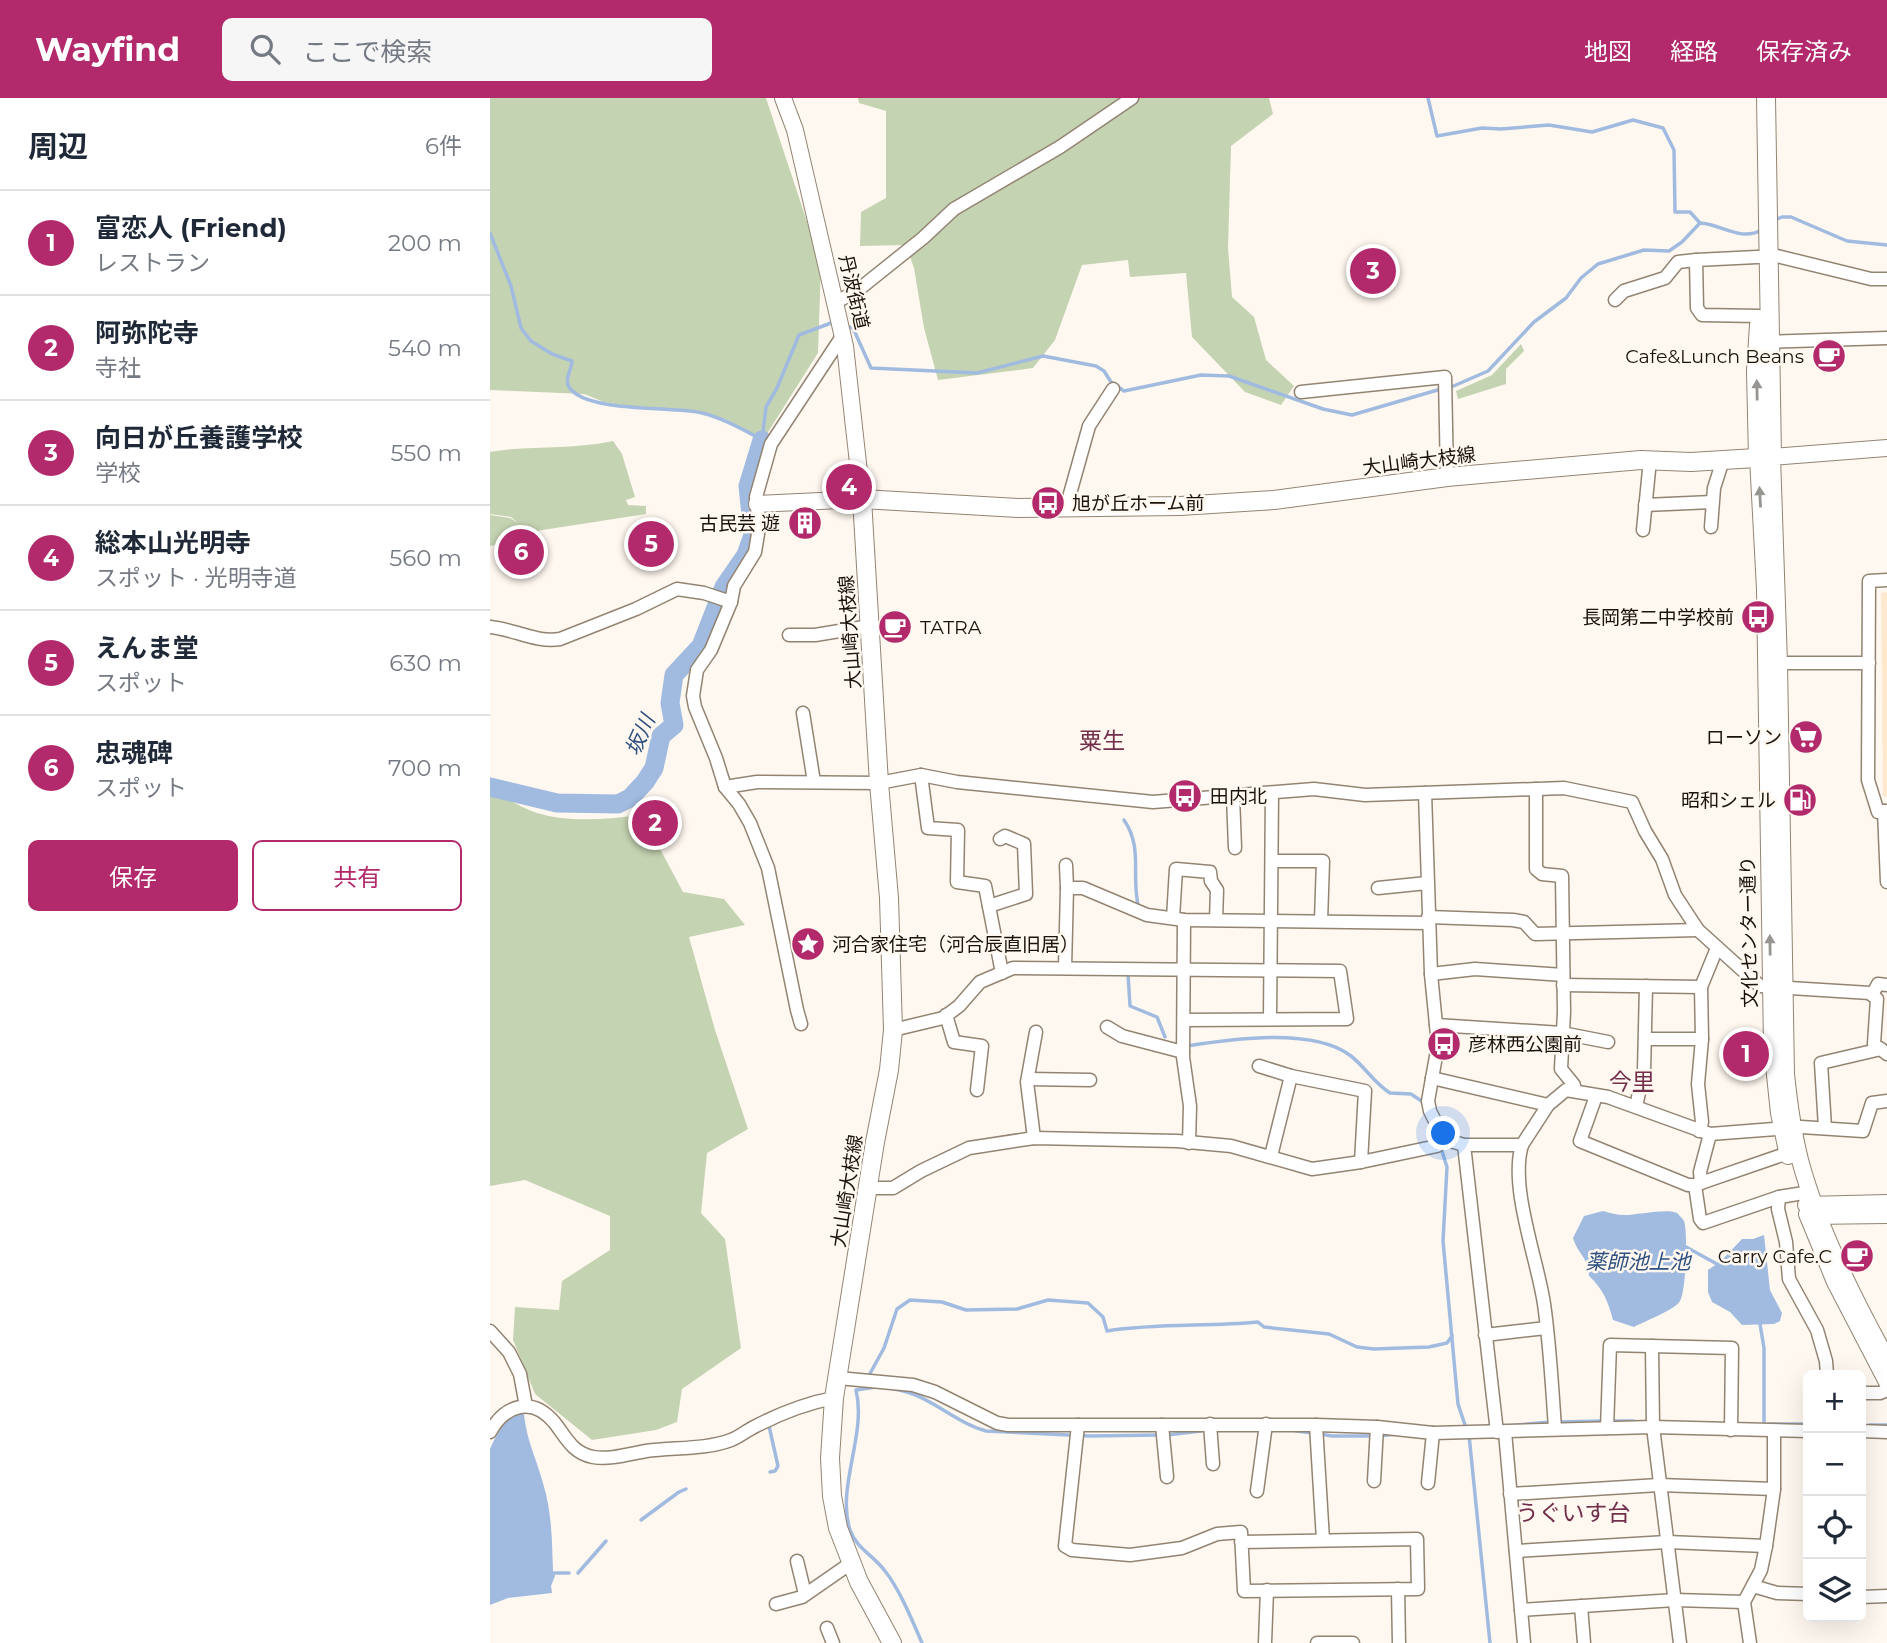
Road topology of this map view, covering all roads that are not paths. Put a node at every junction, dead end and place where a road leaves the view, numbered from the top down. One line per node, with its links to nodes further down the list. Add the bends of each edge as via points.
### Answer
1 (783, 98): 9 (street, 丹波街道, via 795,130)
2 (1132, 98): 9 (street, via 954,209 883,270)
3 (1754, 98): 5 (main road)
4 (1766, 98): 5 (main road)
5 (1763, 257): 6 (street); 7 (street); 10 (main road); 13 (main road)
6 (1696, 260): 8 (street, via 1678,262 1665,278 1625,290); 10 (street, via 1697,308 1703,315)
7 (1887, 279)
8 (1615, 300)
9 (835, 303): 11 (street, 丹波街道)
10 (1759, 316): 13 (main road)
11 (843, 335): 21 (street, 丹波街道); 23 (street, via 771,443)
12 (1887, 338): 13 (street)
13 (1765, 341): 17 (main road, via 1756,371)
14 (1112, 389): 25 (street, via 1089,426)
15 (1301, 391): 20 (street, via 1445,377)
16 (1887, 448): 17 (street)
17 (1765, 458): 19 (main road, 大山崎大枝線); 33 (street, 文化センター通り)
18 (1650, 460): 19 (main road, 大山崎大枝線); 20 (main road, 大山崎大枝線); 24 (street)
19 (1723, 460): 22 (street)
20 (1447, 477): 25 (main road, 大山崎大枝線, via 1274,500)
21 (862, 499): 23 (street); 25 (main road, 大山崎大枝線); 31 (main road, 大山崎大枝線)
22 (1712, 502): 24 (street); 26 (street)
23 (757, 504): 29 (street, via 755,552)
24 (1645, 505): 27 (street)
25 (1066, 508)
26 (1711, 527)
27 (1643, 530)
28 (1887, 580): 34 (street, via 1869,581)
29 (723, 600): 30 (street, via 677,589 548,641); 39 (street, via 711,650 697,670 693,696)
30 (490, 626)
31 (870, 626): 32 (street); 38 (main road, 大山崎大枝線)
32 (789, 635)
33 (1772, 663): 34 (street); 71 (street, 文化センター通り)
34 (1868, 663): 44 (street, via 1868,780 1878,812)
35 (803, 713): 37 (street)
36 (921, 775): 38 (street); 43 (street, via 1153,802); 53 (street, via 928,828 958,830 957,882 985,886)
37 (814, 782): 38 (street); 39 (street)
38 (879, 783): 79 (main road, 大山崎大枝線, via 889,898)
39 (725, 787): 76 (street, via 750,823 768,868)
40 (1536, 789): 42 (street); 59 (street, via 1564,788 1632,802 1675,895); 60 (street, via 1536,869 1562,876)
41 (1272, 793): 42 (street, via 1314,789 1365,795); 43 (street); 47 (street)
42 (1425, 793): 50 (street)
43 (1233, 796): 46 (street)
44 (1886, 811): 49 (street)
45 (1000, 839): 53 (street, via 1005,836 1024,844 1026,894)
46 (1235, 848)
47 (1272, 861): 57 (street); 58 (street, via 1324,861)
48 (1066, 866): 51 (street)
49 (1887, 882)
50 (1427, 883): 52 (street); 56 (street)
51 (1067, 888): 54 (street, via 1083,888 1147,915); 62 (street)
52 (1378, 888)
53 (989, 906): 65 (street)
54 (1178, 919): 55 (street); 55 (street, via 1175,869 1210,872 1217,890); 63 (street)
55 (1216, 920): 57 (street)
56 (1429, 920): 58 (street); 60 (street, via 1513,919 1524,922 1535,934); 66 (street)
57 (1271, 921): 58 (street); 64 (street)
58 (1321, 921)
59 (1698, 930): 60 (street); 61 (street)
60 (1563, 935): 67 (street)
61 (1717, 948): 70 (street); 71 (street, via 1760,986)
62 (1065, 968): 63 (street); 65 (street, via 1013,968)
63 (1184, 969): 64 (street); 75 (street)
64 (1271, 970): 74 (street); 74 (street, via 1340,971 1347,1019)
65 (1002, 973): 73 (street, via 980,982)
66 (1431, 974): 67 (street, via 1475,969); 77 (street)
67 (1563, 980): 69 (street); 81 (street)
68 (1887, 985): 72 (street, via 1878,984)
69 (1646, 986): 70 (street); 82 (street)
70 (1701, 987): 83 (street)
71 (1778, 988): 72 (street); 99 (street, 文化センター通り)
72 (1872, 995): 85 (street, via 1877,999 1874,1044)
73 (946, 1015): 79 (street); 92 (street, via 954,1042 982,1046)
74 (1270, 1019): 75 (street)
75 (1184, 1020): 86 (street)
76 (801, 1024)
77 (1436, 1025): 81 (street); 89 (street)
78 (1107, 1027): 86 (street, via 1122,1037)
79 (892, 1030): 110 (main road, 大山崎大枝線)
80 (1036, 1032): 90 (street)
81 (1562, 1033): 84 (street); 93 (street, via 1561,1069)
82 (1646, 1038): 83 (street); 97 (street)
83 (1702, 1039): 100 (street, via 1698,1084)
84 (1608, 1042)
85 (1884, 1051): 98 (street, via 1821,1063)
86 (1183, 1052): 103 (street)
87 (1259, 1066): 88 (street)
88 (1291, 1076): 107 (street); 108 (street, via 1365,1091)
89 (1432, 1078): 96 (street); 102 (street, via 1428,1101)
90 (1028, 1079): 91 (street); 101 (street)
91 (1090, 1080)
92 (977, 1090)
93 (1574, 1091): 94 (street); 96 (street, via 1566,1090)
94 (1596, 1096): 97 (street); 109 (street, via 1580,1141 1688,1185)
95 (1887, 1101): 98 (street, via 1872,1103 1863,1130)
96 (1548, 1105): 105 (street)
97 (1636, 1106): 100 (street)
98 (1825, 1128): 99 (street)
99 (1788, 1129): 100 (street); 106 (street, 文化センター通り); 113 (street, 文化センター通り)
100 (1705, 1133): 109 (street)
101 (1034, 1138): 103 (street); 110 (street, via 969,1148 893,1188)
102 (1444, 1139): 104 (street); 108 (street, via 1437,1146)
103 (1189, 1143): 107 (street, via 1231,1146)
104 (1464, 1145): 105 (street); 117 (street)
105 (1522, 1145): 115 (street, via 1522,1197)
106 (1787, 1153): 109 (street); 113 (street, 文化センター通り)
107 (1271, 1156): 108 (street, via 1312,1170)
108 (1361, 1162)
109 (1698, 1184): 111 (street, via 1703,1223)
110 (868, 1188): 121 (main road, 大山崎大枝線)
111 (1779, 1197): 113 (street); 120 (street, via 1789,1279 1817,1329)
112 (1887, 1203): 113 (street)
113 (1809, 1204): 114 (street); 119 (street, 文化センター通り); 122 (street, 文化センター通り, via 1835,1282)
114 (1887, 1215)
115 (1546, 1328): 117 (street); 131 (street)
116 (490, 1332): 126 (street, via 509,1352 520,1374)
117 (1485, 1335): 137 (street)
118 (1652, 1346): 127 (street, via 1610,1345); 128 (street); 135 (street, via 1732,1348)
119 (1887, 1359)
120 (1827, 1370)
121 (838, 1378): 125 (main road, 大山崎大枝線); 132 (street, via 913,1385 997,1423)
122 (1887, 1382)
123 (1887, 1390): 124 (street)
124 (1866, 1394)
125 (834, 1398): 126 (street, via 790,1411 711,1446 612,1457 577,1451 547,1415); 158 (main road, 大山崎大枝線, via 832,1496)
126 (526, 1406): 139 (street, via 506,1413)
127 (1607, 1423): 128 (street); 131 (street)
128 (1653, 1423): 135 (street); 148 (street)
129 (1209, 1424): 130 (street); 133 (street); 144 (street)
130 (1266, 1424): 134 (street); 150 (street)
131 (1555, 1424): 137 (street)
132 (1078, 1425): 133 (street); 153 (street, via 1065,1546 1130,1555 1182,1548 1217,1534 1241,1532)
133 (1162, 1425): 145 (street)
134 (1316, 1425): 136 (street); 152 (street)
135 (1731, 1426): 140 (street)
136 (1377, 1427): 143 (street); 146 (street)
137 (1499, 1429): 143 (street); 151 (street)
138 (1803, 1431): 140 (street)
139 (490, 1432)
140 (1774, 1432): 149 (street)
141 (1866, 1432): 142 (street)
142 (1887, 1432)
143 (1433, 1433): 147 (street)
144 (1213, 1464)
145 (1167, 1477)
146 (1374, 1481)
147 (1428, 1483)
148 (1659, 1485): 149 (street); 151 (street); 154 (street)
149 (1774, 1489): 155 (street)
150 (1257, 1491)
151 (1510, 1494): 156 (street)
152 (1323, 1540): 153 (street); 160 (street, via 1417,1539 1418,1588)
153 (1241, 1542): 161 (street, via 1244,1591)
154 (1667, 1542): 155 (street); 156 (street); 166 (street)
155 (1766, 1546): 159 (street)
156 (1516, 1551): 170 (street)
157 (797, 1561): 162 (street)
158 (851, 1563): 162 (street); 173 (main road, 大山崎大枝線)
159 (1753, 1586): 163 (street); 167 (street)
160 (1398, 1589): 161 (street); 177 (street)
161 (1267, 1590): 174 (street)
162 (805, 1594): 168 (street)
163 (1803, 1594)
164 (1887, 1596): 165 (street)
165 (1866, 1597)
166 (1675, 1600): 167 (street); 169 (street); 180 (street)
167 (1744, 1601): 181 (street)
168 (776, 1604)
169 (1581, 1606): 170 (street); 179 (street)
170 (1521, 1610): 178 (street)
171 (827, 1628): 172 (street)
172 (833, 1643)
173 (892, 1643)
174 (1265, 1643)
175 (1317, 1643): 176 (street)
176 (1353, 1643)
177 (1399, 1643)
178 (1524, 1643)
179 (1584, 1643)
180 (1681, 1643)
181 (1750, 1643)

